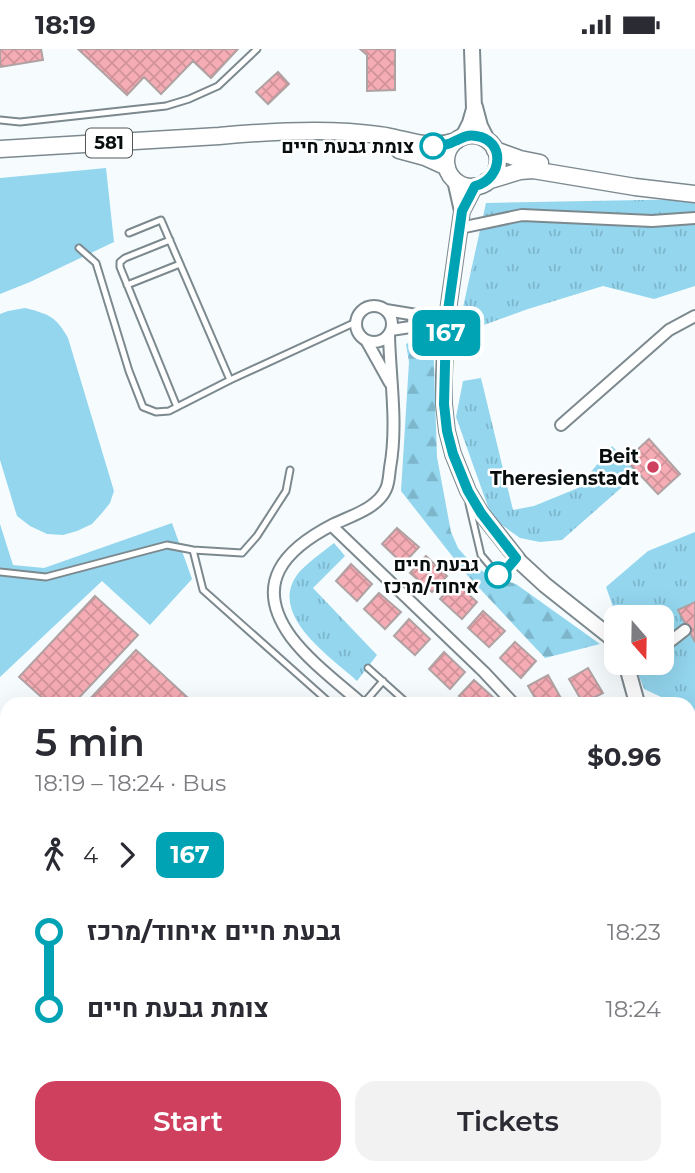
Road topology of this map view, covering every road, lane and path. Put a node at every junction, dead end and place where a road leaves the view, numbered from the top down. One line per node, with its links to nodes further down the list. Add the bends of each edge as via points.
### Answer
1 (257, 49): 4 (lane, via 218,86 166,106 20,122)
2 (474, 49): 3 (street)
3 (474, 102): 6 (street, via 473,115); 7 (street)
4 (0, 120)
5 (219, 137): 6 (main road, 581, via 321,131 386,136 430,146); 8 (main road, 581); 9 (main road, 581, via 286,137 384,146 425,157)
6 (459, 139): 7 (main road, 581, via 475,135); 9 (main road, via 448,151)
7 (491, 145): 10 (main road, via 497,167); 11 (main road, 581, via 520,159)
8 (0, 149)
9 (451, 174): 10 (main road, 581, via 466,186); 13 (street)
10 (481, 184): 12 (main road, via 533,170); 13 (street)
11 (695, 187)
12 (695, 194)
13 (462, 211): 15 (street)
14 (695, 218): 15 (street, via 652,221 522,215)
15 (460, 228): 24 (street)
16 (130, 233): 17 (lane, via 161,219)
17 (170, 240): 19 (lane); 20 (lane, via 120,262)
18 (79, 248): 29 (lane, via 96,263 144,407 156,412)
19 (180, 264): 20 (lane); 27 (lane)
20 (127, 285): 29 (lane)
21 (386, 310): 23 (street, via 370,306 360,312); 24 (street); 25 (street)
22 (695, 316): 30 (street, via 669,330)
23 (356, 322): 26 (street); 27 (lane)
24 (447, 322): 25 (street); 32 (street, via 444,404 447,431)
25 (390, 332): 26 (street, via 380,341); 28 (street)
26 (366, 340): 28 (street)
27 (230, 380): 29 (lane)
28 (392, 385): 33 (street, via 394,449 387,488 379,500)
29 (177, 407)
30 (561, 425)
31 (290, 470): 34 (lane, via 286,491 242,553)
32 (464, 484): 35 (street); 35 (lane, via 481,555 498,575)
33 (332, 526): 44 (street, via 299,546 281,564 274,600 292,637); 47 (street)
34 (193, 550): 36 (lane, via 167,545 46,577); 43 (lane, via 203,590)
35 (516, 558): 38 (street)
36 (0, 572)
37 (685, 630): 39 (street)
38 (604, 632)
39 (674, 639)
40 (368, 668): 42 (lane)
41 (633, 675): 48 (street)
42 (383, 681): 45 (lane); 46 (lane)
43 (323, 697)
44 (356, 697)
45 (368, 697)
46 (400, 697)
47 (507, 697)
48 (636, 697)

